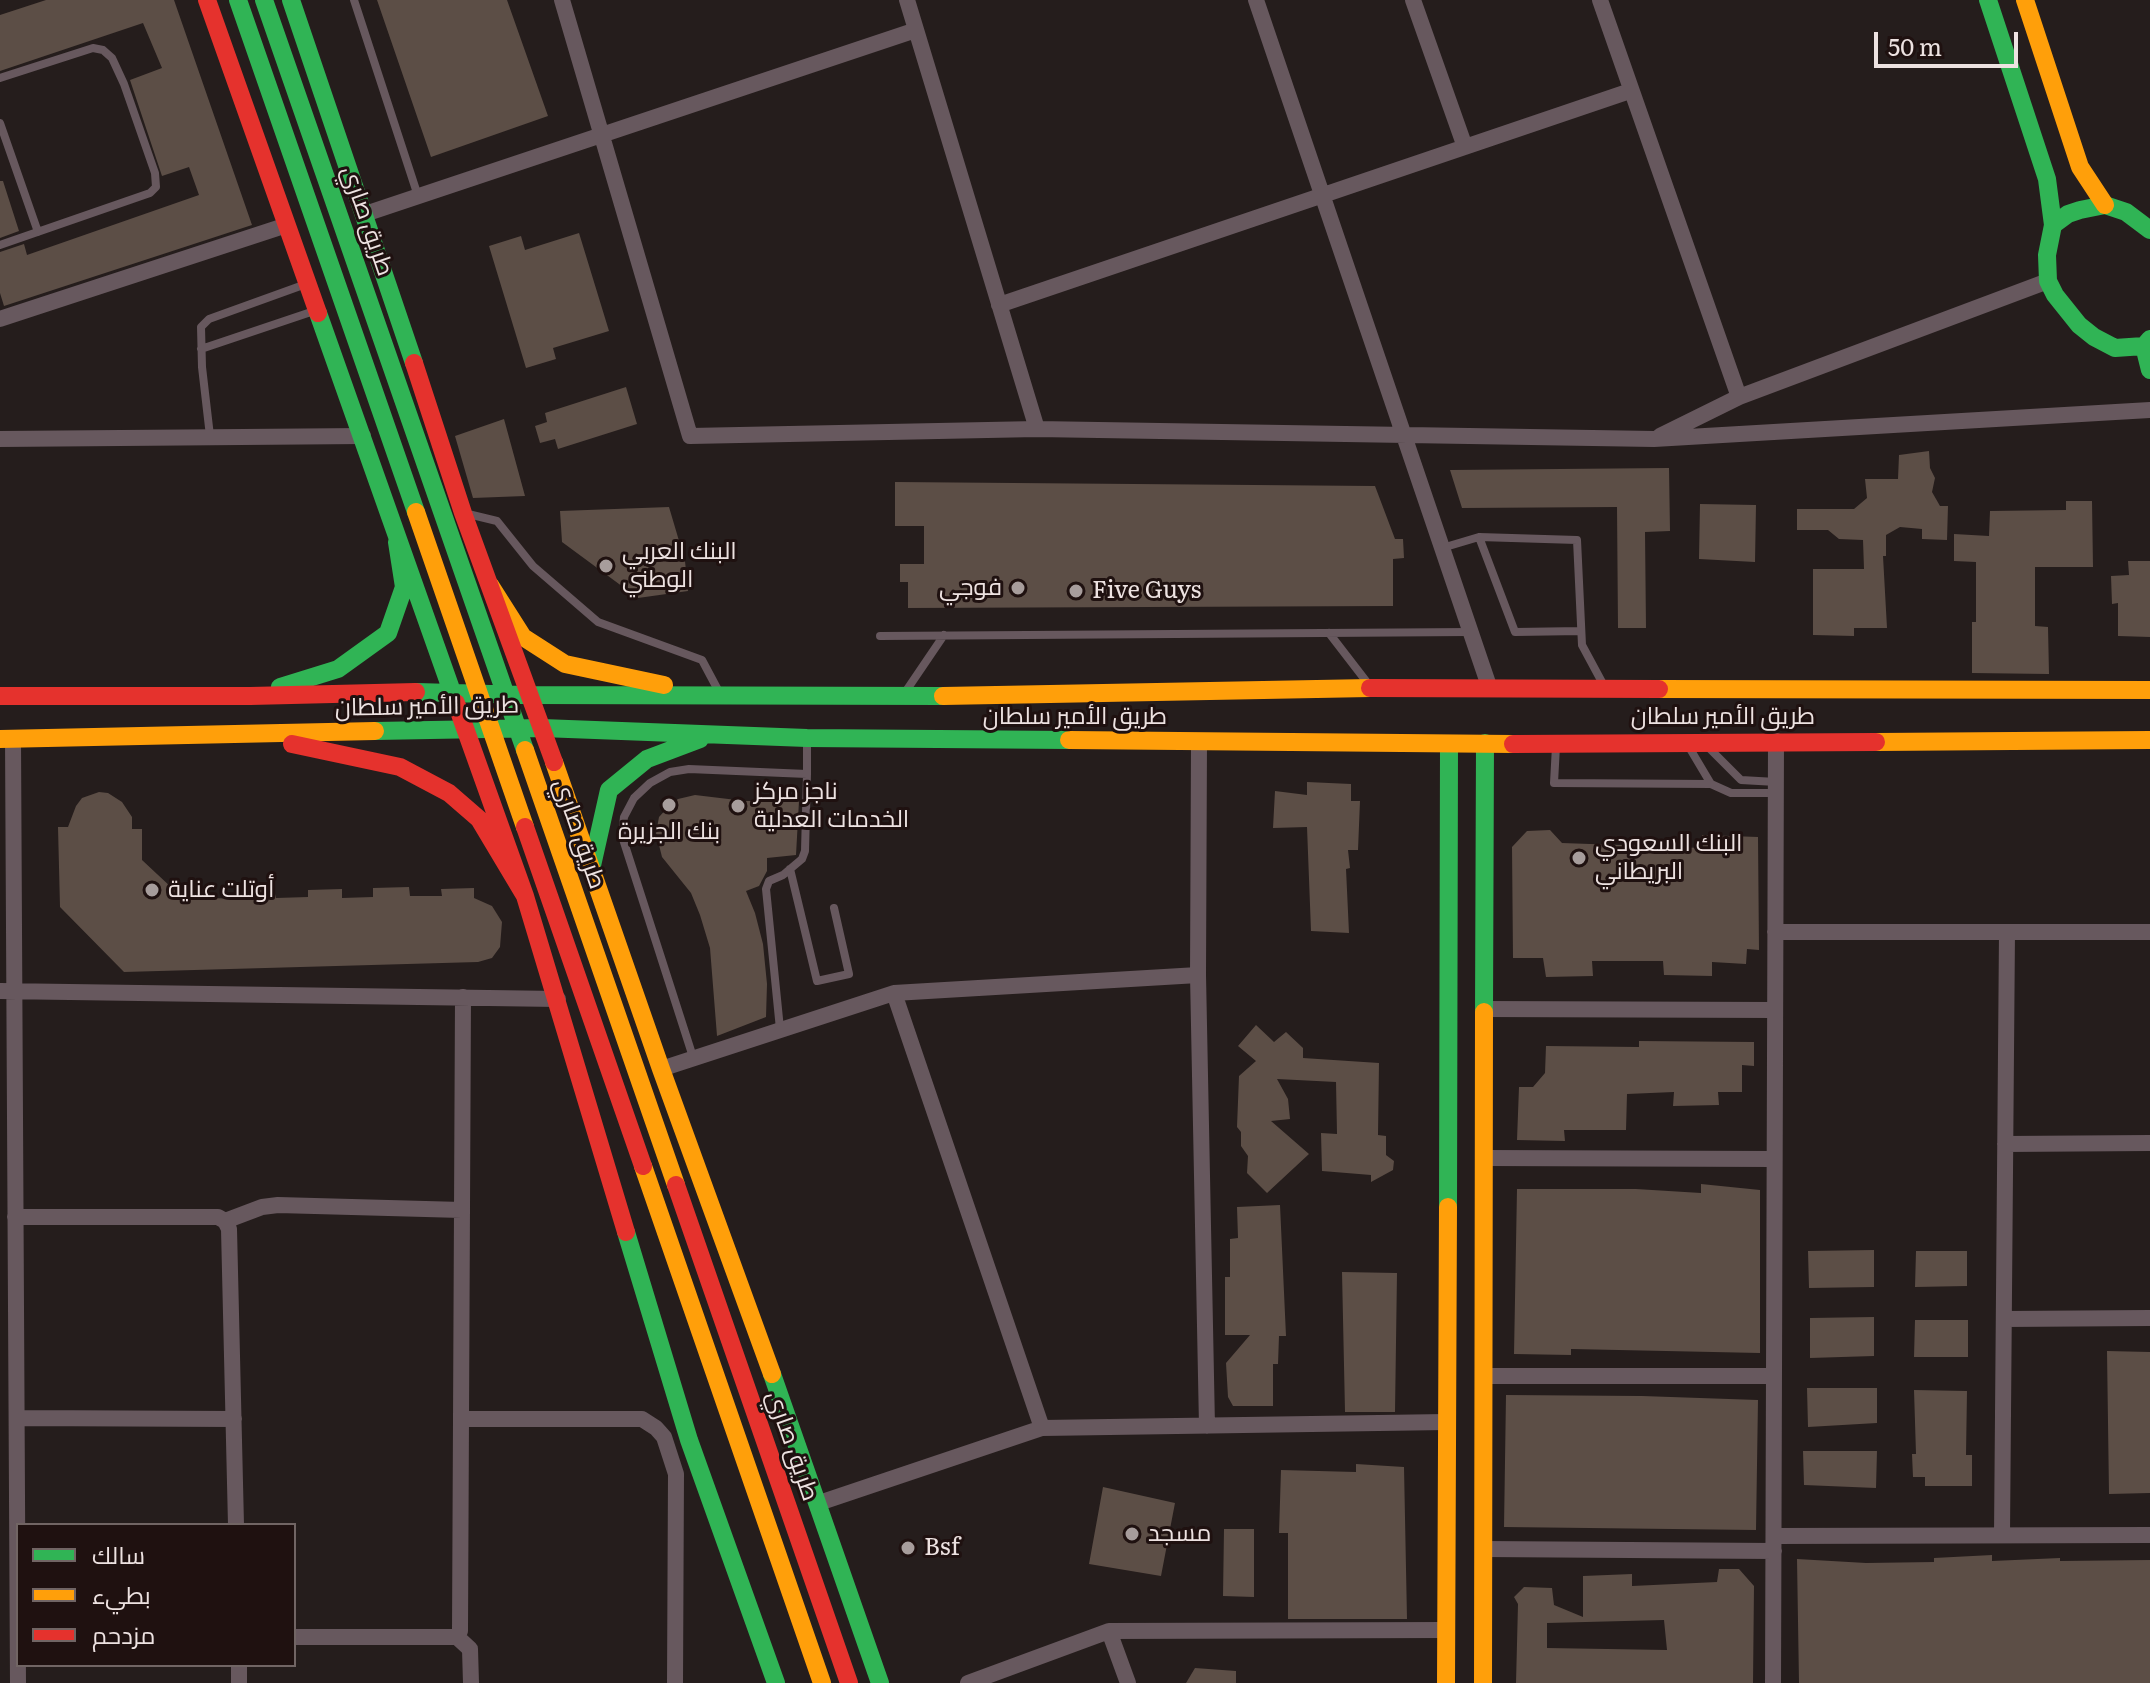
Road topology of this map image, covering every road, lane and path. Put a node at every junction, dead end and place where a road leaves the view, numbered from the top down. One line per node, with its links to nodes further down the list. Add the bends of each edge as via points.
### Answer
1 (207, 0): 24 (main road)
2 (238, 0): 131 (main road, طريق صاري)
3 (264, 0): 132 (main road, طريق صاري)
4 (291, 0): 23 (main road, طريق صاري)
5 (354, 0): 21 (lane)
6 (562, 0): 18 (street)
7 (926, 0): 13 (street)
8 (1256, 0): 20 (street)
9 (1413, 0): 19 (street)
10 (1600, 0): 16 (street)
11 (1988, 0): 25 (main road, via 2047,179)
12 (2025, 0): 22 (main road, via 2080,167)
13 (908, 3): 14 (street)
14 (916, 30): 18 (street); 31 (street)
15 (0, 78): 27 (lane, via 93,48 103,50 124,84 155,173 156,187 150,193)
16 (1630, 91): 19 (street); 37 (street)
17 (0, 123): 27 (lane)
18 (601, 134): 21 (street); 39 (street, via 690,436)
19 (1465, 147): 20 (street)
20 (1322, 195): 31 (street); 40 (street)
21 (418, 196): 23 (street)
22 (2105, 205): 25 (main road, via 2068,214); 26 (main road, via 2126,212)
23 (365, 214): 45 (main road, طريق صاري)
24 (287, 225): 30 (main road); 33 (street)
25 (2053, 225): 29 (main road)
26 (2150, 230)
27 (38, 232): 28 (lane)
28 (0, 245)
29 (2048, 281): 34 (main road, via 2065,308 2094,337 2115,348); 37 (street)
30 (307, 284): 32 (main road); 35 (lane, via 209,319 201,327)
31 (999, 305): 39 (street)
32 (317, 310): 35 (lane); 42 (main road)
33 (1, 316)
34 (2147, 342): 36 (main road)
35 (201, 349): 41 (lane)
36 (2150, 370)
37 (1739, 397): 44 (street)
38 (2150, 410): 44 (street)
39 (1037, 429): 40 (street)
40 (1404, 435): 44 (street); 48 (street)
41 (210, 436): 42 (street); 43 (street)
42 (363, 436): 47 (main road)
43 (0, 439)
44 (1654, 439)
45 (463, 513): 47 (main road, via 481,603 467,626 444,621); 49 (main road, طريق صاري); 64 (lane, via 497,521 533,566 598,622 702,660)
46 (1479, 537): 48 (lane); 50 (lane, via 1515,632); 50 (lane, via 1577,540)
47 (397, 542): 59 (main road); 62 (main road, via 404,587 388,633 338,669)
48 (1442, 548): 51 (street)
49 (490, 585): 60 (main road, طريق صاري); 64 (main road, via 523,637 565,664)
50 (1581, 631): 57 (lane, via 1582,645)
51 (1471, 632): 52 (lane); 56 (street)
52 (1329, 633): 53 (lane); 55 (lane)
53 (944, 635): 54 (lane); 63 (lane)
54 (880, 636)
55 (1371, 688): 56 (main road, طريق الأمير سلطان); 63 (main road, طريق الأمير سلطان)
56 (1490, 689): 57 (main road, طريق الأمير سلطان)
57 (1606, 689): 58 (main road, طريق الأمير سلطان)
58 (2150, 690)
59 (453, 691): 60 (main road, طريق الأمير سلطان); 62 (main road, طريق الأمير سلطان); 66 (main road)
60 (528, 695): 64 (main road, طريق الأمير سلطان); 65 (main road, طريق صاري)
61 (0, 696): 62 (main road, طريق الأمير سلطان)
62 (250, 696)
63 (902, 697): 64 (main road, طريق الأمير سلطان)
64 (723, 698)
65 (542, 728): 66 (main road, طريق الأمير سلطان); 68 (main road, طريق الأمير سلطان); 82 (main road, طريق صاري)
66 (468, 731): 67 (main road, طريق الأمير سلطان); 83 (main road)
67 (249, 735): 70 (main road, طريق الأمير سلطان); 83 (main road, via 400,767 449,793 479,819)
68 (712, 735): 69 (main road, طريق الأمير سلطان); 82 (main road, via 647,759 609,790)
69 (807, 738): 75 (main road, طريق الأمير سلطان); 78 (lane)
70 (7, 739): 89 (street)
71 (2150, 740): 74 (main road, طريق الأمير سلطان)
72 (1556, 741): 73 (main road, طريق الأمير سلطان); 76 (main road, طريق الأمير سلطان); 79 (lane, via 1554,783)
73 (1695, 741): 74 (main road, طريق الأمير سلطان); 79 (lane); 80 (lane, via 1741,780)
74 (1776, 741): 80 (street)
75 (1199, 742): 77 (main road, طريق الأمير سلطان); 88 (street)
76 (1485, 743): 77 (main road, طريق الأمير سلطان); 93 (main road)
77 (1449, 744): 97 (main road)
78 (807, 774): 81 (lane, via 805,851); 96 (lane, via 670,772 634,798 624,817 622,836)
79 (1711, 784): 80 (lane, via 1731,793)
80 (1776, 788): 85 (street)
81 (790, 869): 84 (lane, via 817,981 849,974); 95 (lane, via 769,881 766,889)
82 (591, 870): 83 (main road, via 544,782 536,775 521,775 509,783 508,795); 99 (main road)
83 (525, 896): 92 (main road)
84 (834, 908)
85 (1775, 932): 86 (street); 94 (street)
86 (2007, 932): 87 (street); 101 (street)
87 (2150, 932)
88 (1198, 975): 90 (street); 115 (street)
89 (7, 991): 91 (street); 105 (street)
90 (894, 993): 95 (street); 116 (street)
91 (463, 997): 92 (street); 104 (street)
92 (558, 999): 130 (main road, via 689,1440)
93 (1483, 1009): 94 (street); 98 (main road)
94 (1775, 1010): 103 (street)
95 (780, 1029): 96 (street)
96 (693, 1057): 99 (street)
97 (1448, 1062): 98 (main road); 114 (main road)
98 (1483, 1062): 102 (main road)
99 (661, 1069): 117 (main road)
100 (2150, 1143): 101 (street)
101 (2005, 1144): 108 (street)
102 (1484, 1158): 103 (street); 109 (main road)
103 (1774, 1159): 110 (street)
104 (462, 1210): 106 (street, via 278,1205); 113 (street)
105 (15, 1217): 106 (street); 111 (street)
106 (225, 1221): 112 (street)
107 (2150, 1318): 108 (street)
108 (2005, 1319): 120 (street)
109 (1485, 1376): 110 (street); 123 (main road)
110 (1773, 1376): 122 (street)
111 (18, 1418): 112 (street); 118 (street)
112 (234, 1419): 119 (street)
113 (461, 1419): 127 (street); 129 (street, via 642,1419 664,1437 676,1474)
114 (1446, 1422): 115 (street); 124 (main road)
115 (1207, 1426): 116 (street)
116 (1042, 1428): 117 (street)
117 (819, 1503): 133 (main road)
118 (18, 1523)
119 (236, 1523)
120 (2002, 1534): 121 (street); 122 (street)
121 (2150, 1535)
122 (1774, 1544): 123 (street); 138 (street)
123 (1483, 1549): 137 (main road)
124 (1446, 1630): 125 (street); 136 (main road)
125 (1109, 1631): 134 (street); 135 (street)
126 (296, 1637): 127 (street)
127 (457, 1637): 128 (street, via 470,1649)
128 (471, 1683)
129 (675, 1683)
130 (776, 1683)
131 (822, 1683)
132 (849, 1683)
133 (880, 1683)
134 (968, 1683)
135 (1128, 1683)
136 (1446, 1683)
137 (1483, 1683)
138 (1773, 1683)

